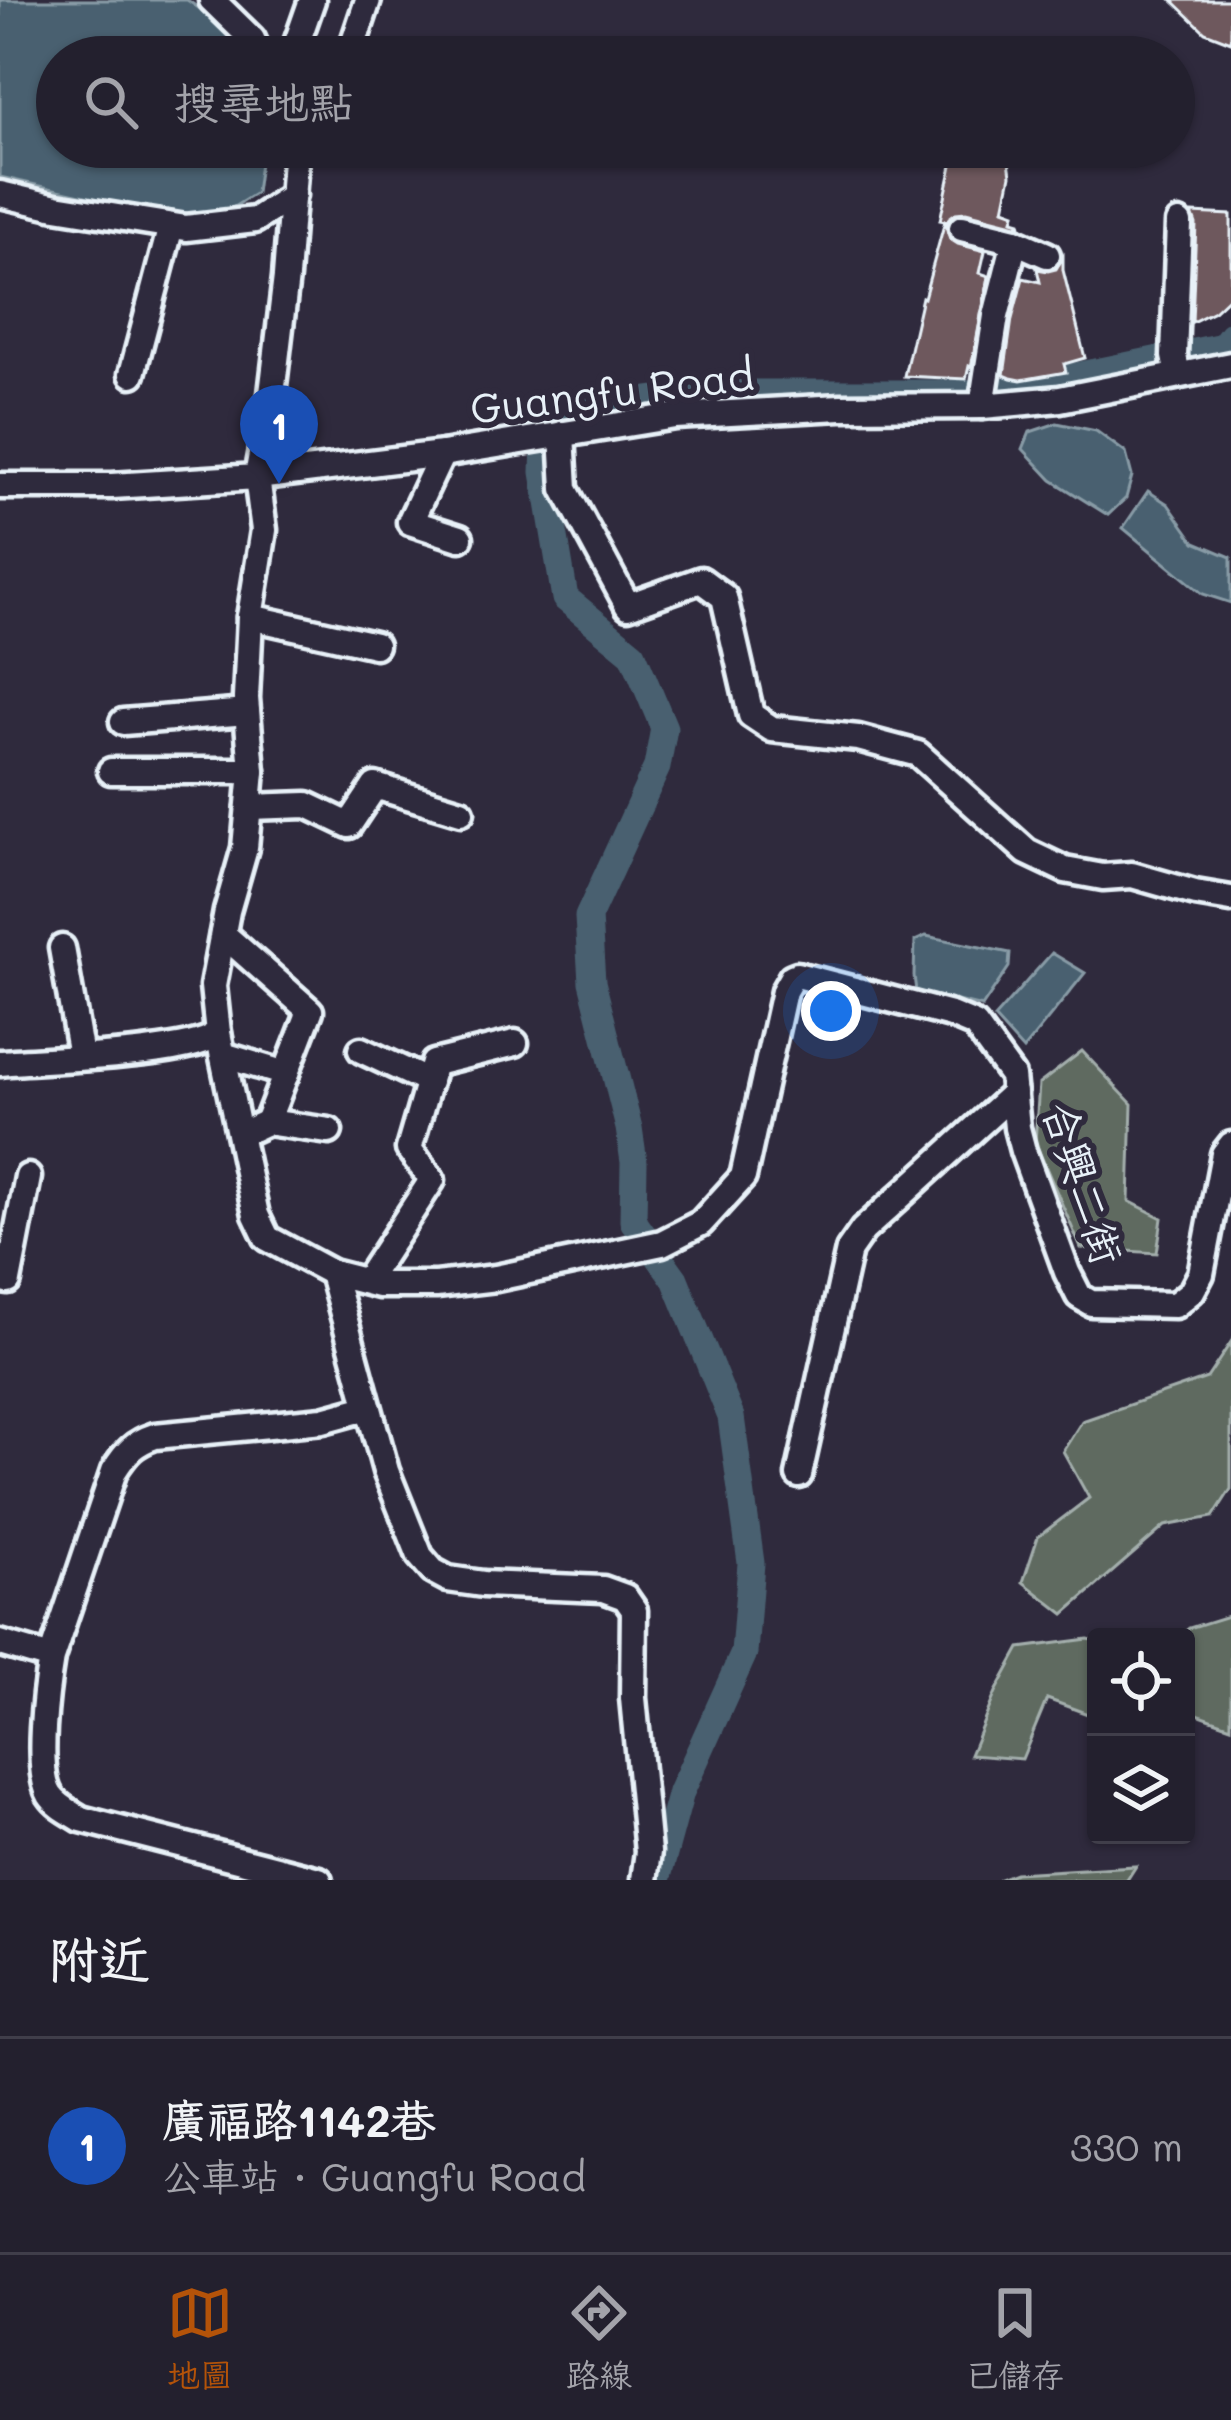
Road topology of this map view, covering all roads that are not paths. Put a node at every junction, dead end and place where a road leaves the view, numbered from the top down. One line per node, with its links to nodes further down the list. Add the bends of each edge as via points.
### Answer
1 (212, 0): 4 (street)
2 (312, 0): 5 (street)
3 (368, 0): 6 (street)
4 (248, 36)
5 (299, 36)
6 (356, 36)
7 (295, 168): 8 (street)
8 (293, 195): 11 (street, via 255,220); 21 (street)
9 (3, 199): 11 (street)
10 (1179, 223): 17 (street)
11 (171, 226): 16 (street)
12 (962, 228): 13 (street)
13 (1015, 241): 14 (street); 18 (street)
14 (1047, 256)
15 (1231, 364): 17 (street, Guangfu Road)
16 (132, 374)
17 (1178, 375): 18 (street, Guangfu Road, via 1060,399)
18 (983, 398): 19 (street, Guangfu Road, via 675,416)
19 (562, 434): 20 (street, Guangfu Road); 32 (street, via 565,489 628,606 701,580 724,597 751,715 772,729 918,754 1027,852 1065,870 1132,874)
20 (442, 454): 21 (street, Guangfu Road); 23 (street, via 410,522)
21 (256, 477): 22 (street, Guangfu Road); 24 (street, via 264,530)
22 (0, 486)
23 (460, 538)
24 (250, 616): 25 (street); 26 (street)
25 (376, 645)
26 (247, 712): 27 (street); 28 (street)
27 (123, 722)
28 (252, 771): 29 (street); 30 (street)
29 (111, 772)
30 (249, 807): 31 (street, via 307,805 349,825 375,786); 33 (street)
31 (460, 812)
32 (1231, 899)
33 (223, 934): 36 (street, via 213,986); 40 (street, via 310,1011)
34 (62, 948): 38 (street)
35 (515, 1042): 41 (street, via 434,1063)
36 (220, 1044): 38 (street); 40 (street); 45 (street)
37 (361, 1050): 41 (street)
38 (81, 1056): 39 (street)
39 (0, 1063)
40 (286, 1074): 43 (street)
41 (429, 1082): 50 (street, via 409,1149 432,1180)
42 (1014, 1093): 46 (street, 合興二街, via 1023,1151 1067,1272 1091,1303 1175,1304 1192,1291); 50 (street, 合興二街, via 1012,1076 975,1024 797,975 784,991 743,1178 701,1223 652,1246 476,1280); 52 (street, via 849,1250)
43 (267, 1122): 44 (street); 45 (street)
44 (329, 1131)
45 (239, 1135): 48 (street, via 267,1238)
46 (1231, 1145)
47 (28, 1177): 49 (street, via 8,1281)
48 (332, 1273): 50 (street); 51 (street)
49 (0, 1279)
50 (366, 1282)
51 (367, 1408): 54 (street, via 136,1442 114,1471); 56 (street, via 420,1556 433,1571 483,1584 603,1589 634,1610)
52 (800, 1474)
53 (0, 1642): 54 (street)
54 (51, 1658): 55 (street, via 42,1773 60,1806 81,1819)
55 (320, 1880)
56 (644, 1880)

